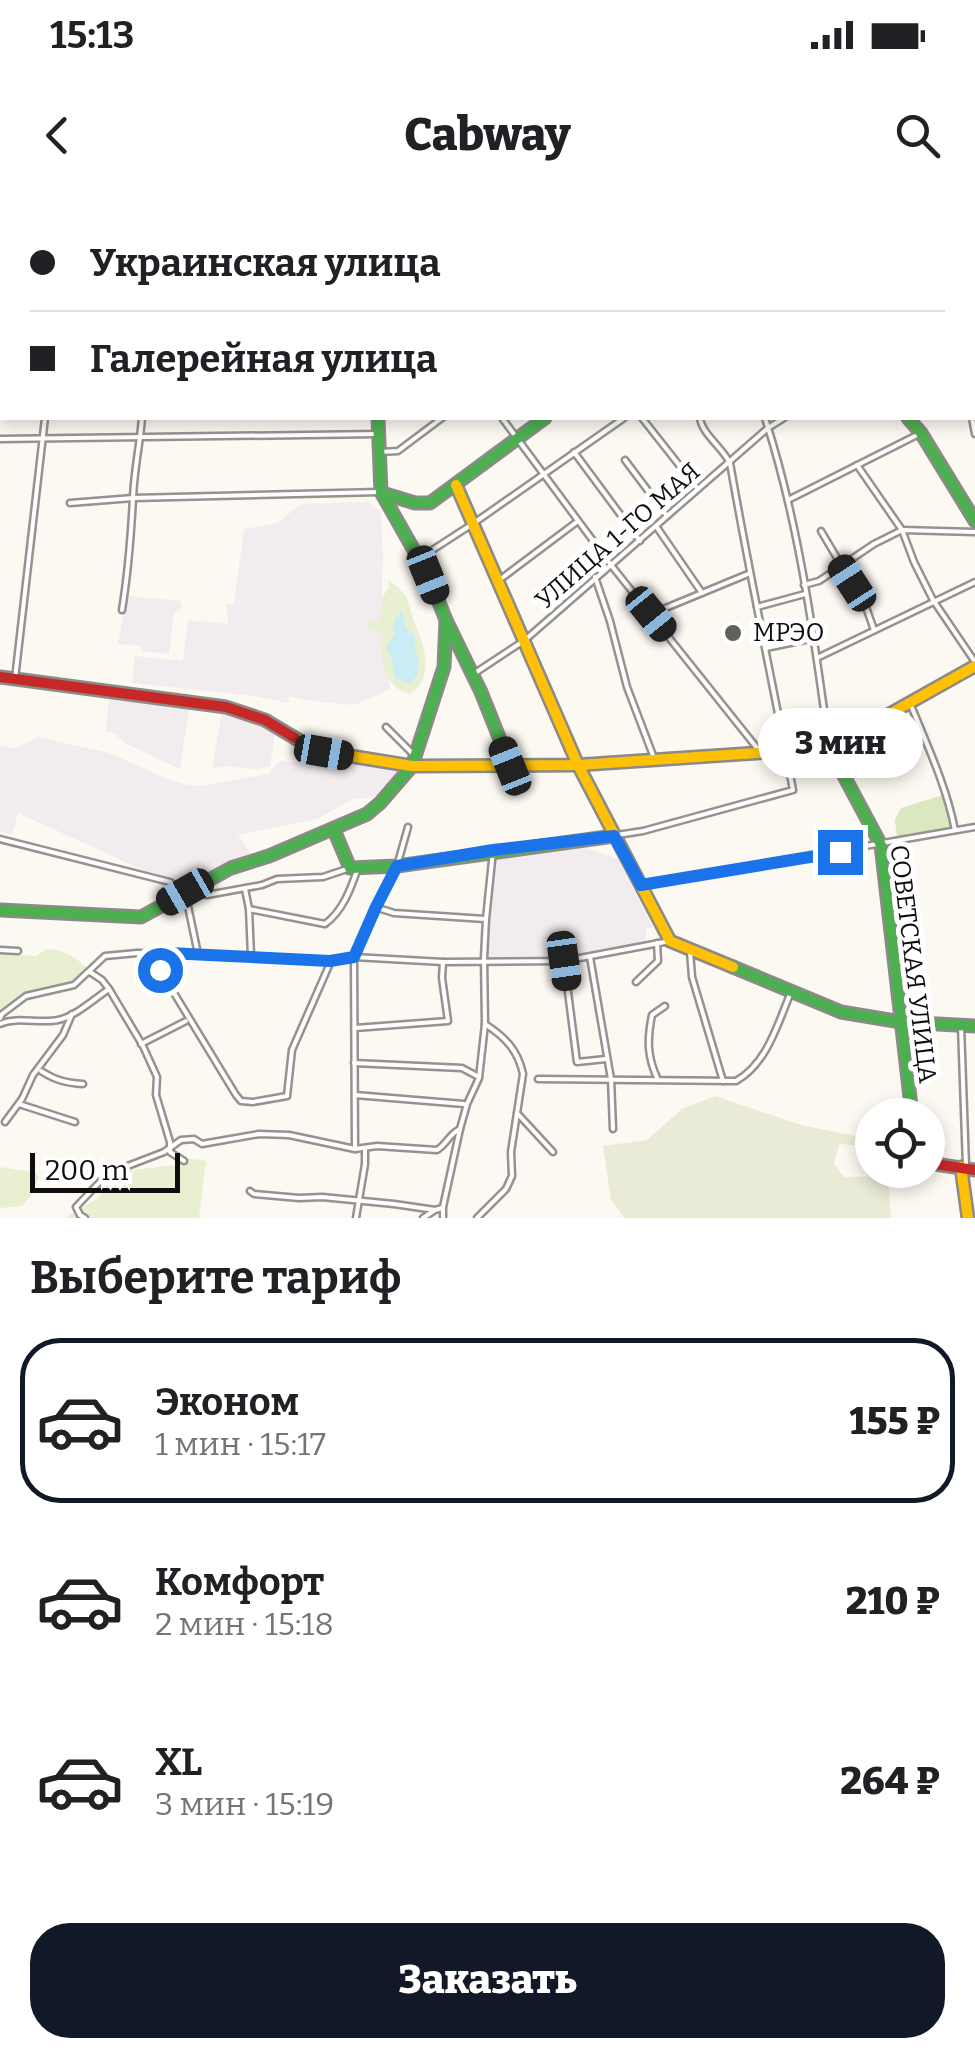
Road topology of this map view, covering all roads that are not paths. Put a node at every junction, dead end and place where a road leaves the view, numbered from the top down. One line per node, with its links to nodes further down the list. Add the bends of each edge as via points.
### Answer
1 (45, 420): 17 (street)
2 (142, 420): 16 (street)
3 (378, 420): 15 (main road)
4 (439, 420): 20 (street, via 398,452)
5 (503, 420): 19 (street)
6 (542, 420): 19 (main road)
7 (621, 420): 21 (street)
8 (644, 420): 27 (street)
9 (700, 420): 23 (street)
10 (765, 420): 13 (street, СОВЕТСКАЯ УЛИЦА)
11 (781, 420): 13 (street, УЛИЦА 1-ГО МАЯ)
12 (910, 420): 14 (main road)
13 (768, 428): 23 (street, УЛИЦА 1-ГО МАЯ); 30 (street, СОВЕТСКАЯ УЛИЦА)
14 (921, 433): 24 (street); 33 (main road)
15 (378, 434): 16 (street); 20 (main road)
16 (140, 436): 17 (street); 29 (street)
17 (43, 438): 18 (street); 64 (street)
18 (0, 439)
19 (516, 439): 25 (street); 26 (main road)
20 (379, 452): 28 (main road)
21 (574, 452): 25 (street); 40 (street)
22 (624, 460): 32 (street)
23 (730, 463): 27 (street, УЛИЦА 1-ГО МАЯ); 44 (street)
24 (856, 465): 30 (street); 37 (street)
25 (544, 473): 34 (street); 35 (street)
26 (456, 486): 28 (main road, via 430,503); 35 (main road)
27 (698, 489): 32 (street, УЛИЦА 1-ГО МАЯ)
28 (381, 492): 29 (street); 41 (main road)
29 (133, 498): 31 (street); 53 (street)
30 (788, 500): 48 (street, СОВЕТСКАЯ УЛИЦА)
31 (70, 503)
32 (667, 516): 36 (street, УЛИЦА 1-ГО МАЯ)
33 (975, 520)
34 (578, 522): 42 (street); 46 (street)
35 (474, 523): 41 (street); 46 (main road)
36 (656, 526): 40 (street, УЛИЦА 1-ГО МАЯ); 49 (street)
37 (902, 530): 39 (street); 43 (street); 51 (street)
38 (822, 531): 43 (street)
39 (975, 532)
40 (640, 541): 42 (street, УЛИЦА 1-ГО МАЯ)
41 (420, 558): 55 (main road)
42 (611, 565): 45 (street, УЛИЦА 1-ГО МАЯ); 54 (street)
43 (841, 566): 48 (street); 56 (street)
44 (749, 574): 49 (street); 52 (street)
45 (595, 578): 58 (street, УЛИЦА 1-ГО МАЯ); 70 (street)
46 (498, 581): 58 (main road)
47 (975, 582): 51 (street)
48 (804, 585): 50 (street, СОВЕТСКАЯ УЛИЦА)
49 (702, 594): 54 (street)
50 (805, 594): 52 (street); 57 (street, СОВЕТСКАЯ УЛИЦА)
51 (933, 600): 56 (street); 61 (street)
52 (758, 607): 59 (street)
53 (122, 610)
54 (651, 614): 69 (street)
55 (446, 620): 62 (main road); 71 (main road, via 444,667)
56 (874, 630): 60 (street)
57 (814, 638): 59 (street); 60 (street, СОВЕТСКАЯ УЛИЦА)
58 (525, 640): 62 (street, УЛИЦА 1-ГО МАЯ); 72 (main road)
59 (766, 648): 68 (street)
60 (817, 658): 67 (street, СОВЕТСКАЯ УЛИЦА)
61 (974, 664): 65 (main road)
62 (472, 675): 73 (main road)
63 (0, 678): 64 (main road)
64 (15, 679): 71 (main road, via 226,707 324,752)
65 (910, 703): 67 (main road); 77 (street)
66 (386, 727): 71 (street)
67 (830, 748): 68 (main road); 80 (main road, СОВЕТСКАЯ УЛИЦА)
68 (785, 751): 69 (main road); 78 (street, via 792,790)
69 (761, 752): 70 (main road)
70 (654, 759): 72 (main road)
71 (413, 760): 73 (main road); 76 (main road, via 380,803)
72 (578, 765): 73 (main road); 78 (main road)
73 (510, 766)
74 (408, 827): 82 (street)
75 (975, 827): 77 (street)
76 (334, 830): 83 (main road); 86 (main road)
77 (956, 831): 80 (street)
78 (614, 836): 81 (main road); 84 (main road)
79 (0, 838): 86 (street, via 170,882)
80 (880, 845): 84 (street); 112 (main road, СОВЕТСКАЯ УЛИЦА)
81 (493, 850): 82 (main road); 90 (street)
82 (397, 866): 83 (main road); 87 (street)
83 (354, 868): 85 (street); 88 (street, via 348,894 325,924)
84 (641, 885): 91 (main road)
85 (245, 888): 86 (street); 88 (street)
86 (185, 892): 89 (main road, via 141,917); 96 (street)
87 (376, 907): 90 (street); 98 (street)
88 (248, 909): 97 (street)
89 (0, 910)
90 (486, 919): 100 (street)
91 (664, 942): 93 (main road); 99 (street); 105 (street, via 658,961)
92 (0, 950): 94 (street)
93 (690, 951): 107 (main road); 125 (street)
94 (18, 952)
95 (168, 953): 96 (street); 104 (street, via 105,956); 110 (street, via 160,970)
96 (198, 954): 97 (street)
97 (251, 956): 101 (street)
98 (354, 957): 101 (street); 103 (street); 116 (street)
99 (590, 957): 102 (street); 118 (street)
100 (484, 960): 102 (street); 103 (street); 113 (street)
101 (330, 961): 110 (street, via 292,1050 287,1096 241,1101)
102 (564, 961): 118 (street, via 577,1062)
103 (443, 962): 116 (street, via 448,1022)
104 (90, 972): 106 (street); 111 (street, via 74,985 26,996)
105 (636, 982)
106 (109, 989): 109 (street); 117 (street)
107 (791, 991): 112 (main road, via 841,1012); 125 (street, via 771,1041 748,1074)
108 (665, 1006): 124 (street, via 650,1024 649,1060)
109 (72, 1014): 111 (street, via 44,1022); 120 (street)
110 (188, 1020): 117 (street)
111 (0, 1021)
112 (901, 1022): 114 (main road); 128 (main road, СОВЕТСКАЯ УЛИЦА)
113 (486, 1024): 121 (street); 131 (street, via 506,1038 520,1062)
114 (961, 1026): 115 (main road); 136 (street)
115 (975, 1026)
116 (354, 1028): 119 (street)
117 (142, 1044): 138 (street, via 157,1077)
118 (608, 1059): 122 (street)
119 (354, 1063): 121 (street, via 462,1068); 127 (street)
120 (39, 1070): 126 (street); 129 (street)
121 (479, 1078): 130 (street)
122 (611, 1079): 123 (street); 124 (street); 135 (street)
123 (538, 1080)
124 (658, 1080): 125 (street)
125 (723, 1082)
126 (83, 1084)
127 (354, 1094): 130 (street); 140 (street)
128 (910, 1098)
129 (18, 1104): 132 (street); 133 (street)
130 (466, 1104): 134 (street)
131 (516, 1112): 141 (street); 152 (street, via 512,1176)
132 (5, 1122)
133 (75, 1122)
134 (460, 1129): 139 (street, via 437,1150); 146 (street)
135 (613, 1129)
136 (966, 1141): 137 (street); 143 (street)
137 (975, 1141)
138 (169, 1148): 140 (street, via 181,1140 202,1144 289,1134); 142 (street); 148 (street, via 111,1170 76,1207)
139 (364, 1148): 140 (street); 145 (street)
140 (355, 1149)
141 (553, 1152)
142 (184, 1161)
143 (968, 1169): 153 (main road)
144 (250, 1191): 145 (street)
145 (358, 1201): 147 (street); 149 (street)
146 (443, 1208): 147 (street); 151 (street)
147 (435, 1210): 150 (street)
148 (85, 1218)
149 (356, 1218)
150 (423, 1218)
151 (444, 1218)
152 (477, 1218)
153 (968, 1218)

